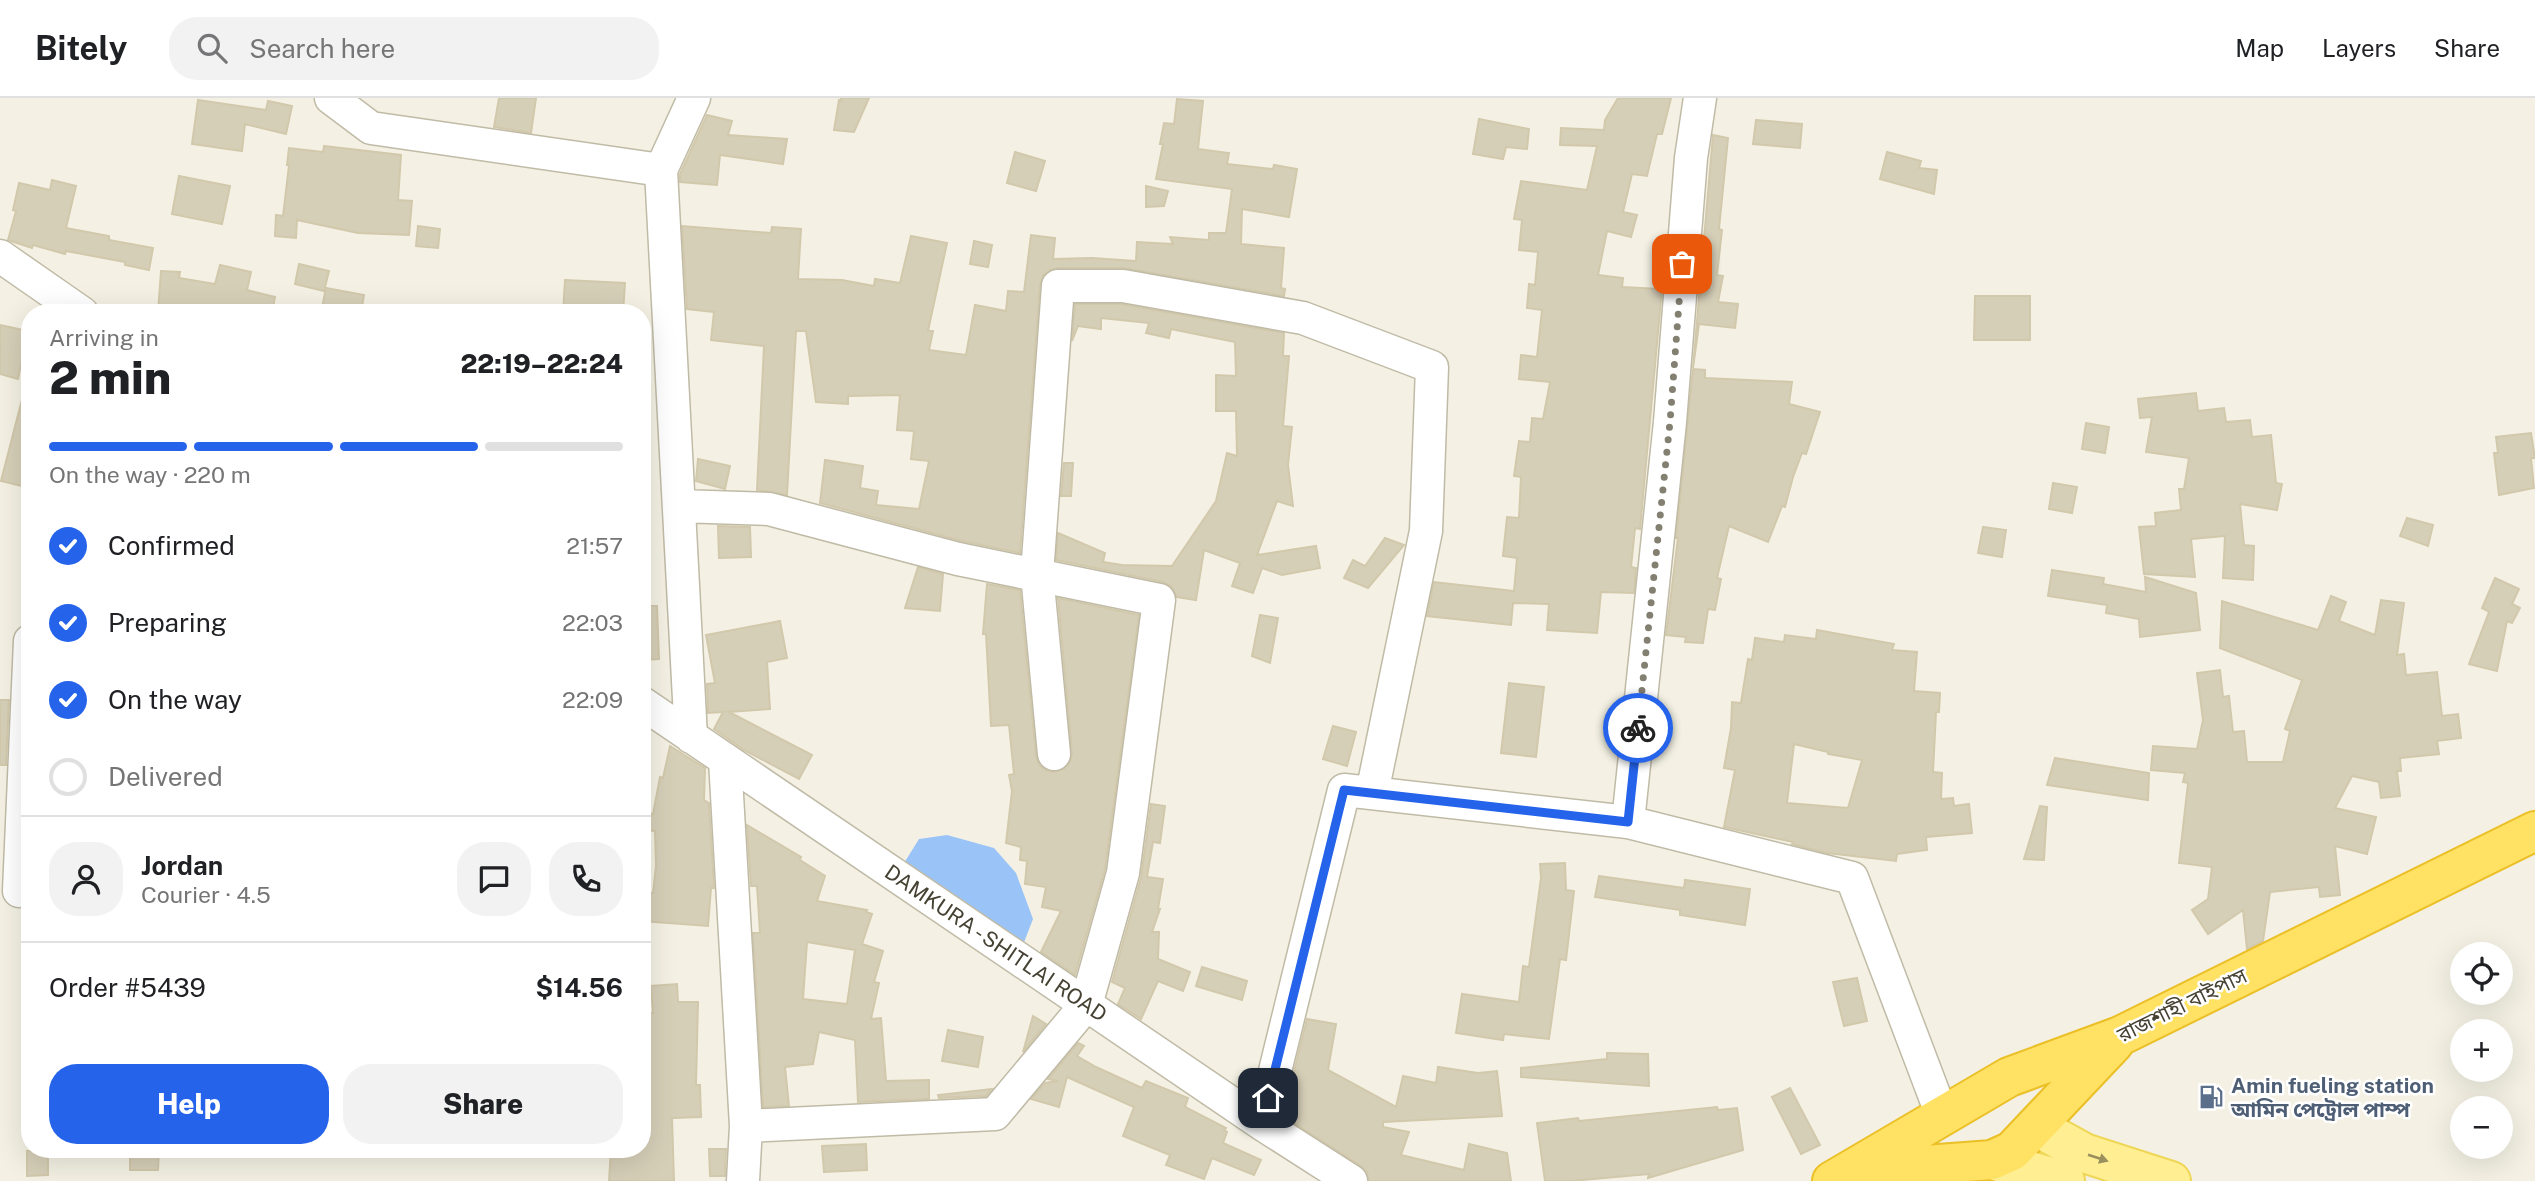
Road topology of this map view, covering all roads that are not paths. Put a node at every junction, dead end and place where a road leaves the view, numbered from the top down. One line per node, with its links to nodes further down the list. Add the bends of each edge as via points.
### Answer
1 (331, 98): 4 (street, via 371,128)
2 (694, 98): 4 (street)
3 (1700, 98): 14 (street)
4 (661, 170): 7 (street)
5 (0, 256): 6 (street)
6 (69, 304)
7 (679, 506): 8 (street, via 769,509 958,559); 10 (street)
8 (1037, 574): 11 (street); 13 (street, via 1058,286 1123,286 1303,318 1432,367 1426,531); 18 (street, via 1159,600 1123,873)
9 (651, 709): 10 (street, DAMKURA - SHITLAI ROAD)
10 (691, 737): 12 (street, DAMKURA - SHITLAI ROAD)
11 (1054, 754)
12 (725, 760): 18 (street, DAMKURA - SHITLAI ROAD); 23 (street)
13 (1372, 793): 14 (street); 22 (street, via 1344,790)
14 (1628, 822): 21 (street, via 1852,878)
15 (2535, 831): 19 (highway, রাজশাহী বাইপাস)
16 (21, 846): 17 (street)
17 (19, 891)
18 (1086, 1005): 22 (street, DAMKURA - SHITLAI ROAD); 23 (street, via 995,1114)
19 (2120, 1036): 20 (highway, রাজশাহী বাইপাস); 24 (highway)
20 (2009, 1077): 21 (highway, রাজশাহী বাইপাস); 24 (highway)
21 (1943, 1118): 26 (highway, রাজশাহী বাইপাস)
22 (1262, 1124): 28 (street, DAMKURA - SHITLAI ROAD)
23 (746, 1126): 27 (street)
24 (2037, 1127): 25 (highway, via 2012,1152); 30 (main road, one-way to 30, via 2084,1153)
25 (1992, 1160): 26 (highway, via 1912,1166); 29 (main road)
26 (1833, 1180)
27 (743, 1181)
28 (1351, 1181)
29 (2065, 1181)
30 (2171, 1181)

